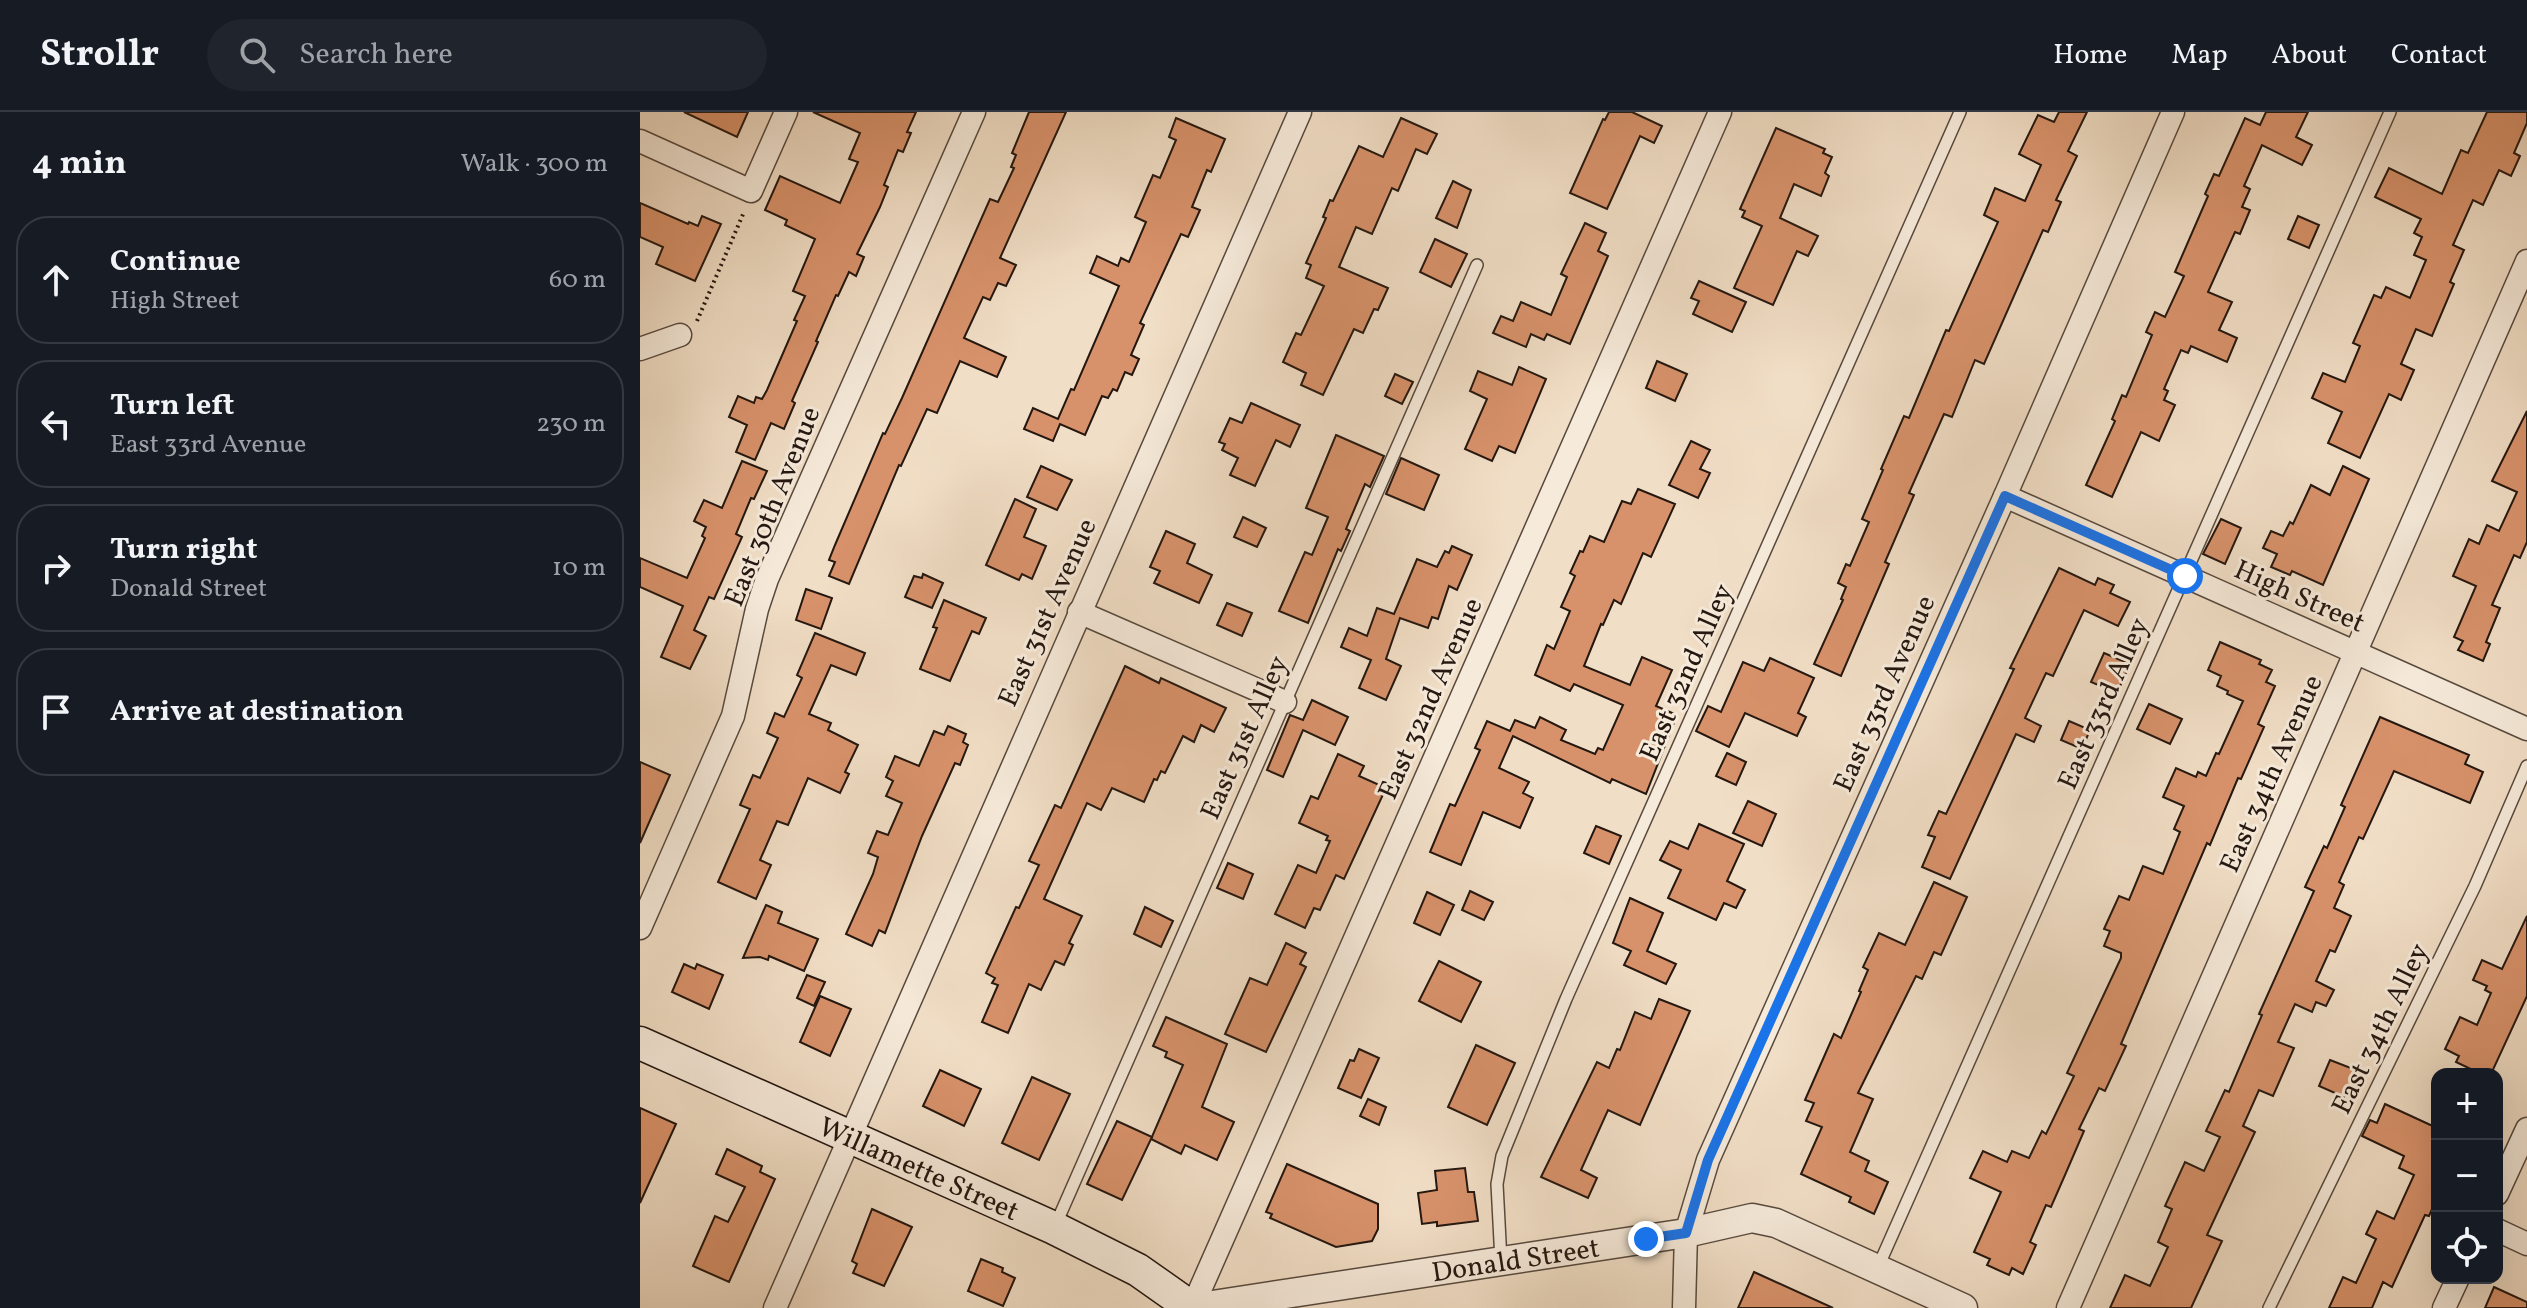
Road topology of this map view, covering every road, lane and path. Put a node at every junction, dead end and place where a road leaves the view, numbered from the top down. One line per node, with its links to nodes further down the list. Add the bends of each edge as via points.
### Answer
1 (786, 112): 9 (street)
2 (974, 112): 21 (street, East 30th Avenue, via 767,579 733,716)
3 (1300, 112): 16 (street, East 31st Avenue)
4 (1720, 112): 34 (street, East 32nd Avenue)
5 (1960, 112): 30 (lane, East 32nd Alley, via 1566,999 1502,1156 1497,1184)
6 (2173, 112): 14 (street, East 33rd Avenue)
7 (2390, 112): 15 (lane, East 33rd Alley)
8 (640, 141): 9 (street)
9 (751, 191): 12 (path, via 696,324)
10 (2527, 261): 17 (street, East 34th Avenue)
11 (1477, 265): 18 (lane, East 31st Alley)
12 (680, 335): 13 (street)
13 (640, 349)
14 (2005, 496): 15 (street, High Street); 27 (street, East 33rd Avenue, via 1708,1160)
15 (2185, 576): 17 (street, High Street); 31 (lane, East 33rd Alley)
16 (1079, 612): 18 (street); 24 (street, East 31st Avenue)
17 (2355, 652): 19 (street, High Street); 37 (street, East 34th Avenue)
18 (1285, 702): 26 (lane, East 31st Alley)
19 (2527, 729)
20 (2527, 766): 38 (lane, East 34th Alley, via 2475,886)
21 (640, 928)
22 (640, 1043): 24 (main road, Willamette Street)
23 (2527, 1129): 25 (street)
24 (849, 1138): 26 (main road, Willamette Street); 33 (street, East 31st Avenue)
25 (2503, 1181)
26 (1054, 1228): 34 (main road, Willamette Street, via 1138,1270)
27 (1686, 1233): 30 (street, Donald Street); 31 (street, Donald Street, via 1752,1218 1776,1223); 35 (street, East 33rd Avenue)
28 (2503, 1233): 29 (street)
29 (2527, 1244)
30 (1501, 1262): 34 (street, Donald Street)
31 (1877, 1269): 36 (street, Donald Street)
32 (2455, 1284): 39 (street)
33 (775, 1308)
34 (1193, 1308)
35 (1684, 1308)
36 (1963, 1308)
37 (2068, 1308)
38 (2269, 1308)
39 (2444, 1308)

